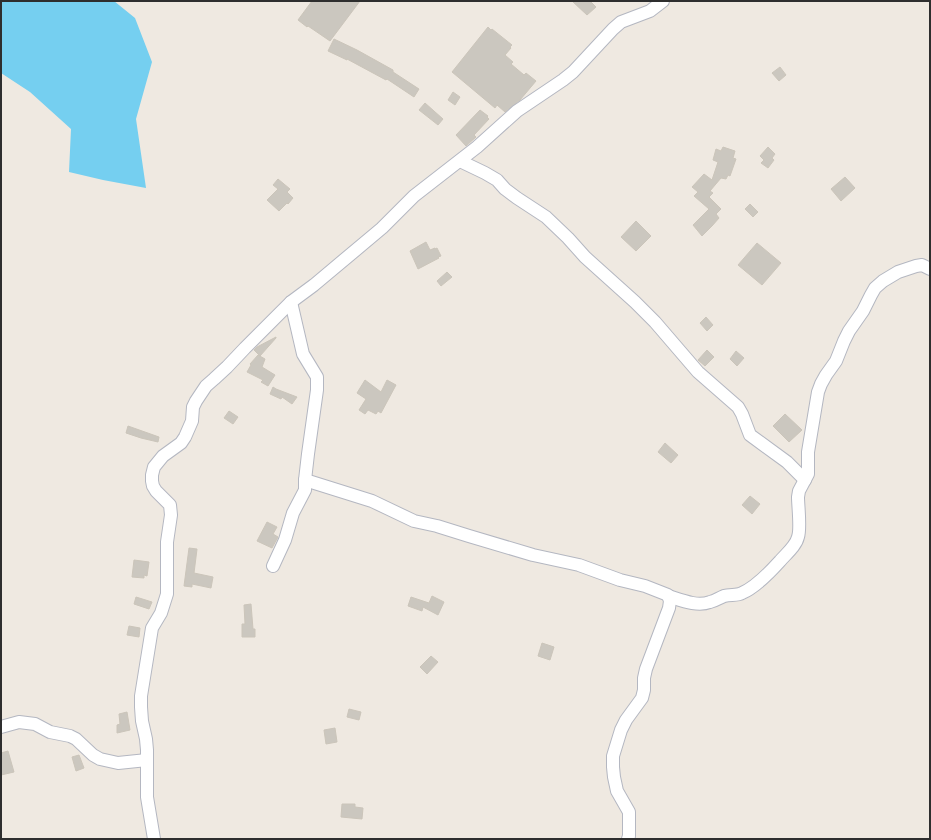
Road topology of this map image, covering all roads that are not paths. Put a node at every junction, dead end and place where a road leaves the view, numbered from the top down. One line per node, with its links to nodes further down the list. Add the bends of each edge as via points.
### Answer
1 (663, 1): 2 (street, via 650,11 621,22 612,29 573,72 517,111)
2 (460, 161): 4 (street, via 414,196 382,228); 6 (street, via 497,180 505,189 546,217 585,257 636,302 698,372 738,407 750,435 787,462)
3 (930, 269): 6 (street, via 916,266 883,281 875,288 864,311 849,331 836,361 818,392 808,452 808,474)
4 (291, 302): 5 (street, via 303,354 317,381); 10 (street, via 206,386 193,407 192,421 185,438 154,467 153,486 169,504 171,515 167,542 167,594 161,613 152,628 141,696)
5 (305, 480): 7 (street, via 305,490 292,513 285,540); 8 (street, via 372,501 414,521 533,555 579,565)
6 (805, 480): 8 (street, via 798,497 799,535 796,542 754,586 743,593 705,603 685,602)
7 (273, 566)
8 (668, 596): 12 (street, via 669,608 646,669 642,698 626,720 613,756 617,791 629,812)
9 (1, 727): 10 (street, via 19,722 35,724 50,732 76,739 100,759 118,763)
10 (147, 760): 11 (street, via 147,797)
11 (154, 839)
12 (628, 839)

